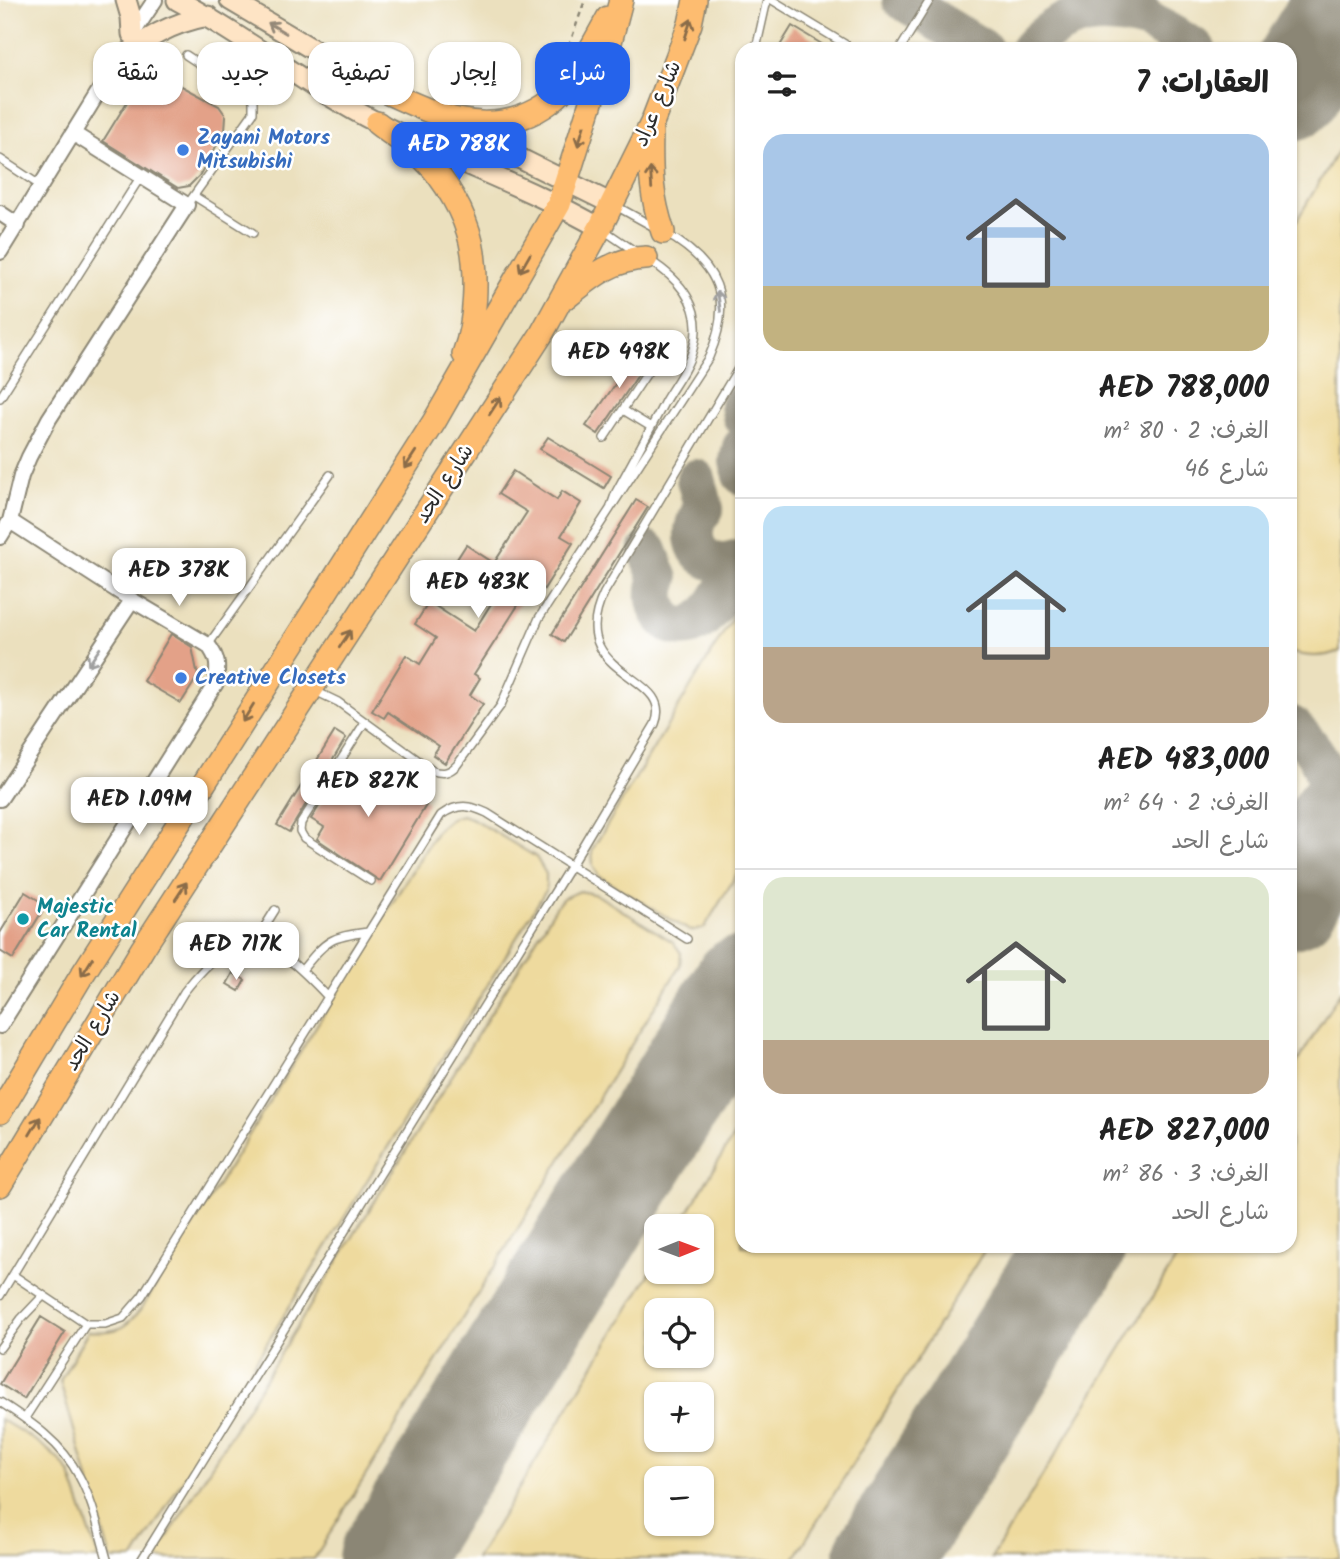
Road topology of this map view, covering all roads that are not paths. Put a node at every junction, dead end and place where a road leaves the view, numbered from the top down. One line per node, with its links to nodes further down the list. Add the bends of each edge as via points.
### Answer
1 (126, 0): 10 (main road)
2 (155, 0): 10 (street)
3 (177, 0): 9 (main road)
4 (230, 0): 16 (main road, one-way to 4)
5 (620, 0): 19 (main road, via 572,79 532,114 496,124 457,120); 26 (main road, one-way to 26)
6 (695, 0): 22 (main road, شارع عراد, one-way to 6)
7 (770, 0): 13 (lane); 14 (lane)
8 (930, 0): 15 (lane)
9 (208, 16): 12 (main road, via 181,22); 21 (main road)
10 (132, 34): 11 (street)
11 (128, 42)
12 (144, 42)
13 (758, 42)
14 (841, 42)
15 (904, 42)
16 (308, 47)
17 (186, 55): 28 (lane, via 253,99 254,106)
18 (93, 103): 23 (street)
19 (414, 103)
20 (411, 105): 26 (main road)
21 (377, 123): 29 (main road); 47 (main road, via 424,159 452,193 471,242 475,292 469,342)
22 (652, 123): 30 (main road, شارع عراد); 35 (main road, one-way to 22, via 652,194)
23 (74, 134): 25 (street); 27 (street)
24 (0, 159): 27 (lane)
25 (141, 176): 28 (street); 43 (lane)
26 (567, 182): 29 (main road, شارع الحد); 30 (main road)
27 (41, 187): 32 (street)
28 (191, 200): 34 (lane); 52 (street, via 48,419 21,476)
29 (559, 204): 33 (main road); 47 (main road, شارع الحد, one-way to 47)
30 (612, 204): 33 (main road, شارع الحد); 35 (lane)
31 (0, 213): 32 (street)
32 (18, 225): 36 (street)
33 (600, 228): 37 (lane); 38 (main road, شارع الحد)
34 (253, 233)
35 (663, 233): 42 (lane, one-way to 35, via 716,341 719,295 698,255)
36 (0, 253)
37 (646, 258): 38 (main road, via 604,268); 41 (lane, via 672,276 693,309 693,349)
38 (558, 305): 56 (main road, شارع الحد, one-way to 38)
39 (665, 346): 44 (lane)
40 (735, 374): 59 (lane, via 594,617 594,635 602,652 652,695 658,712)
41 (675, 383): 42 (lane); 45 (lane)
42 (688, 390): 46 (lane)
43 (0, 398)
44 (622, 410): 48 (lane); 49 (lane)
45 (659, 414): 46 (lane); 48 (lane)
46 (669, 419): 51 (lane)
47 (434, 422): 68 (main road, شارع الحد, one-way to 68)
48 (652, 427): 51 (lane)
49 (604, 439)
50 (330, 475): 55 (lane)
51 (611, 510): 57 (lane, via 532,632 501,705 451,771 433,771)
52 (10, 521): 53 (street); 54 (street)
53 (0, 537)
54 (132, 600): 55 (street); 58 (street, one-way to 58)
55 (208, 645): 67 (street, via 219,666 216,683)
56 (312, 689): 57 (lane); 69 (main road, شارع الحد, one-way to 56, via 144,948)
57 (365, 722): 60 (lane, via 300,831)
58 (0, 799)
59 (570, 867): 62 (lane, via 488,813 472,806 455,807 441,815); 63 (lane); 78 (lane)
60 (371, 881)
61 (275, 911): 64 (lane)
62 (368, 932): 65 (lane, via 329,940); 66 (lane)
63 (687, 939)
64 (255, 942): 65 (lane, via 279,951); 70 (lane, via 231,948 211,960 184,992)
65 (302, 970): 66 (lane)
66 (328, 997): 73 (lane, via 142,1296 122,1318)
67 (0, 1026)
68 (0, 1112)
69 (0, 1185)
70 (12, 1275): 71 (lane); 72 (lane)
71 (0, 1296)
72 (43, 1296): 73 (lane); 74 (lane)
73 (86, 1324): 76 (lane)
74 (0, 1348)
75 (0, 1402): 76 (lane)
76 (25, 1418): 77 (lane, via 58,1446 81,1479)
77 (107, 1559)
78 (142, 1559)

